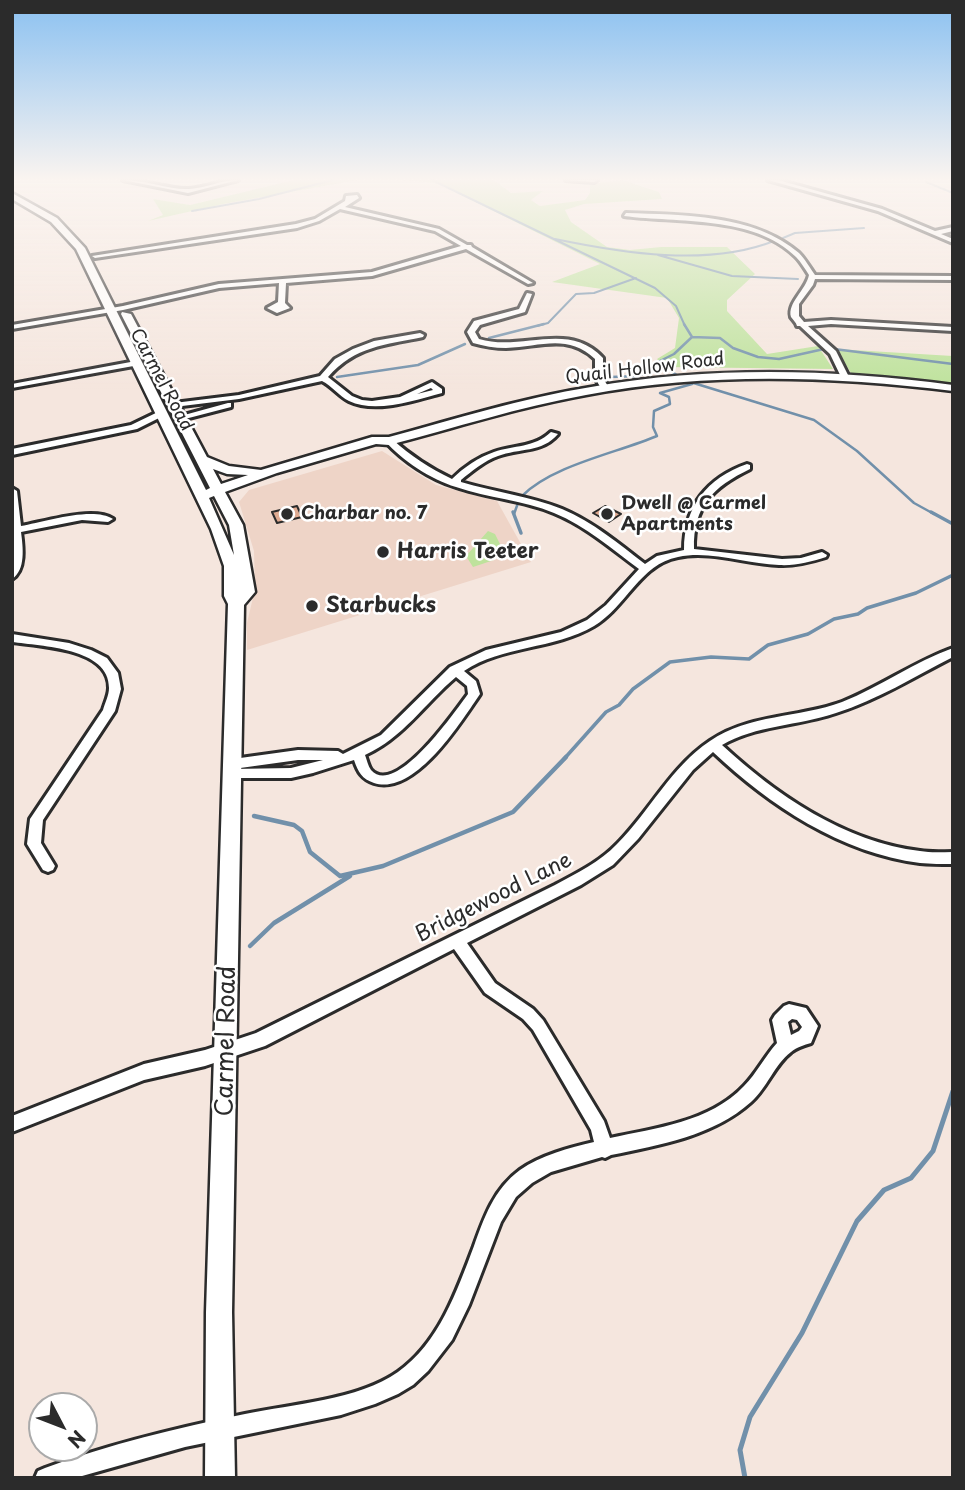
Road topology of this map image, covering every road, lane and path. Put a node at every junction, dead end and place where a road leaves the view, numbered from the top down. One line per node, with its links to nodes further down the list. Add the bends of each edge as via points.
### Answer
1 (79, 250): 14 (main road, Carmel Road)
2 (90, 250): 7 (main road, Carmel Road)
3 (139, 250): 7 (street)
4 (457, 250): 10 (street, via 372,274)
5 (475, 250): 11 (street)
6 (789, 250): 8 (street)
7 (95, 256): 14 (main road, Carmel Road)
8 (813, 277): 9 (street); 15 (street, via 793,308)
9 (953, 278)
10 (283, 281): 13 (street); 14 (street, via 219,286)
11 (530, 283)
12 (529, 294): 23 (street, via 522,310 477,323 471,332 477,341 580,345 599,358 599,379)
13 (281, 303)
14 (117, 309): 16 (street); 19 (main road, Carmel Road); 27 (main road, Carmel Road)
15 (800, 324): 17 (street); 20 (street, via 832,353)
16 (12, 327)
17 (953, 328)
18 (420, 335): 21 (street, via 356,351)
19 (136, 363): 22 (street); 28 (main road, Carmel Road)
20 (845, 377): 23 (main road, Quail Hollow Road, via 704,377); 24 (main road, Quail Hollow Road)
21 (323, 378): 25 (street); 26 (street, via 358,402)
22 (12, 386)
23 (605, 388): 33 (main road, Quail Hollow Road)
24 (953, 388)
25 (261, 391): 27 (street); 29 (street, via 214,410)
26 (404, 397)
27 (174, 405): 29 (main road, Carmel Road)
28 (160, 414): 29 (main road); 30 (street); 31 (main road, Carmel Road)
29 (181, 417): 35 (main road, Carmel Road)
30 (134, 427): 31 (street); 34 (street)
31 (169, 431): 41 (main road, Carmel Road)
32 (554, 434): 38 (street, via 541,444 485,458 470,471 466,482)
33 (389, 441): 37 (main road, Quail Hollow Road, via 376,440); 38 (street, via 414,464); 40 (main road, Quail Hollow Road)
34 (12, 452)
35 (203, 460): 37 (main road, via 235,471); 40 (main road, Carmel Road)
36 (747, 467): 44 (street, via 718,480 704,496 687,535)
37 (272, 470): 40 (main road, Quail Hollow Road)
38 (457, 485): 46 (street, via 559,511 591,528)
39 (12, 491): 43 (street)
40 (219, 491): 41 (main road, Quail Hollow Road); 48 (main road, Carmel Road, via 236,525 246,568 248,592)
41 (202, 496): 48 (main road, Carmel Road, via 224,543)
42 (108, 519): 43 (street, via 82,517)
43 (17, 530): 47 (street, via 19,561)
44 (689, 553): 45 (street, via 773,564); 46 (street, via 661,558)
45 (822, 555)
46 (646, 569): 51 (street, via 609,611 575,632 506,646)
47 (12, 576)
48 (236, 604): 54 (main road, Carmel Road)
49 (12, 638): 56 (street, via 94,654 108,665 115,680 109,710 37,819 34,844)
50 (953, 652): 52 (street, Bridgewood Lane, via 849,704 743,729)
51 (454, 670): 53 (street, via 384,739); 53 (street, via 472,684 474,694 413,770 378,780 368,776)
52 (713, 745): 55 (street, via 764,789 832,827 900,854); 57 (street, Bridgewood Lane, via 611,859)
53 (358, 753): 54 (street, via 293,773)
54 (233, 769): 59 (main road, Carmel Road)
55 (953, 858)
56 (48, 866)
57 (457, 941): 59 (street, Bridgewood Lane); 61 (street, via 490,988 538,1025 598,1127)
58 (786, 1046): 61 (street, via 731,1107 688,1129)
59 (226, 1052): 60 (street, Bridgewood Lane, via 144,1072); 62 (main road, Carmel Road)
60 (12, 1124)
61 (605, 1150): 62 (street, via 538,1169 512,1188 495,1214 448,1331 406,1377 374,1395)
62 (220, 1430): 63 (street, via 84,1463); 64 (main road, Carmel Road)
63 (45, 1478)
64 (220, 1478)

